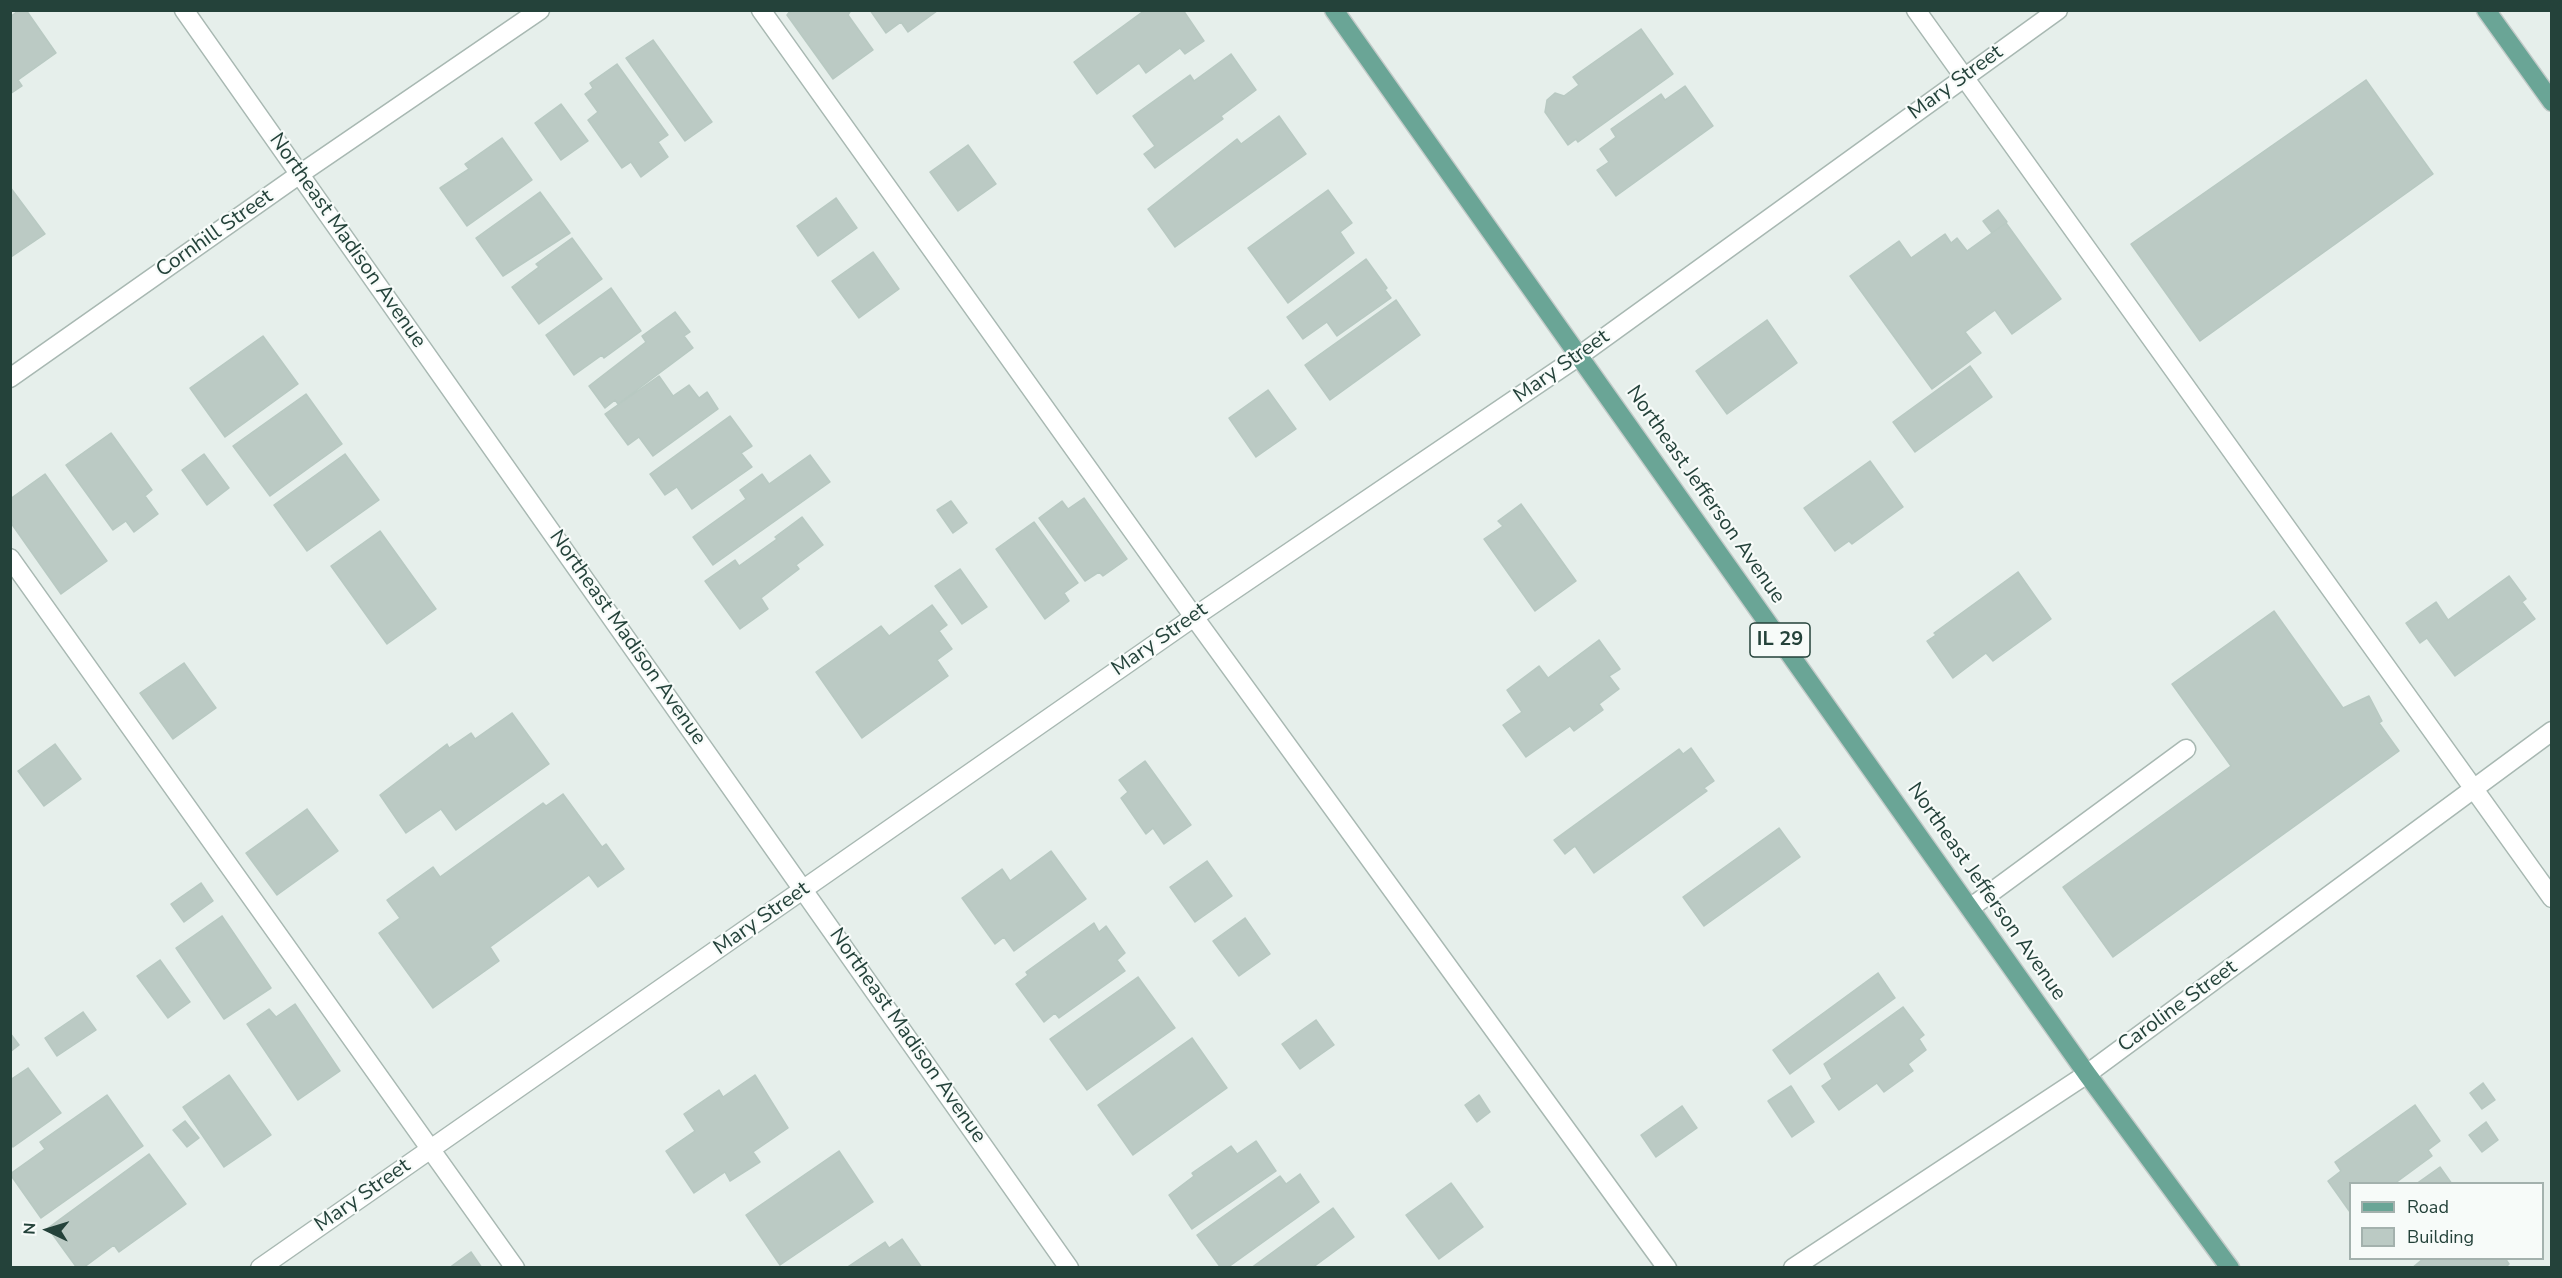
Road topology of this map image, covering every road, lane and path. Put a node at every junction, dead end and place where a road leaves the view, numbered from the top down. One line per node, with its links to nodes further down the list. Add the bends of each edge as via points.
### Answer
1 (184, 10): 10 (street, Northeast Madison Avenue)
2 (540, 10): 10 (street, Cornhill Street)
3 (761, 10): 14 (street)
4 (1334, 10): 11 (main road, Northeast Jefferson Avenue / IL 29)
5 (1916, 10): 8 (street)
6 (2058, 10): 8 (street, Mary Street)
7 (2486, 10): 9 (main road)
8 (1964, 77): 11 (street, Mary Street); 17 (street)
9 (2552, 102)
10 (300, 174): 12 (street, Cornhill Street); 18 (street, Northeast Madison Avenue)
11 (1579, 356): 14 (street, Mary Street); 20 (main road, Northeast Jefferson Avenue / IL 29)
12 (10, 378)
13 (10, 558): 22 (street)
14 (1194, 616): 18 (street, Mary Street); 26 (street)
15 (2552, 731): 17 (street, Caroline Street)
16 (2186, 749): 20 (street)
17 (2473, 789): 19 (street); 21 (street, Caroline Street)
18 (805, 890): 22 (street, Mary Street); 25 (street, Northeast Madison Avenue)
19 (2552, 898)
20 (1970, 908): 21 (main road, Northeast Jefferson Avenue / IL 29)
21 (2087, 1074): 27 (street, Caroline Street); 28 (main road, Northeast Jefferson Avenue / IL 29)
22 (432, 1149): 23 (street, Mary Street); 24 (street)
23 (260, 1268)
24 (516, 1268)
25 (1069, 1268)
26 (1667, 1268)
27 (1793, 1268)
28 (2230, 1268)

